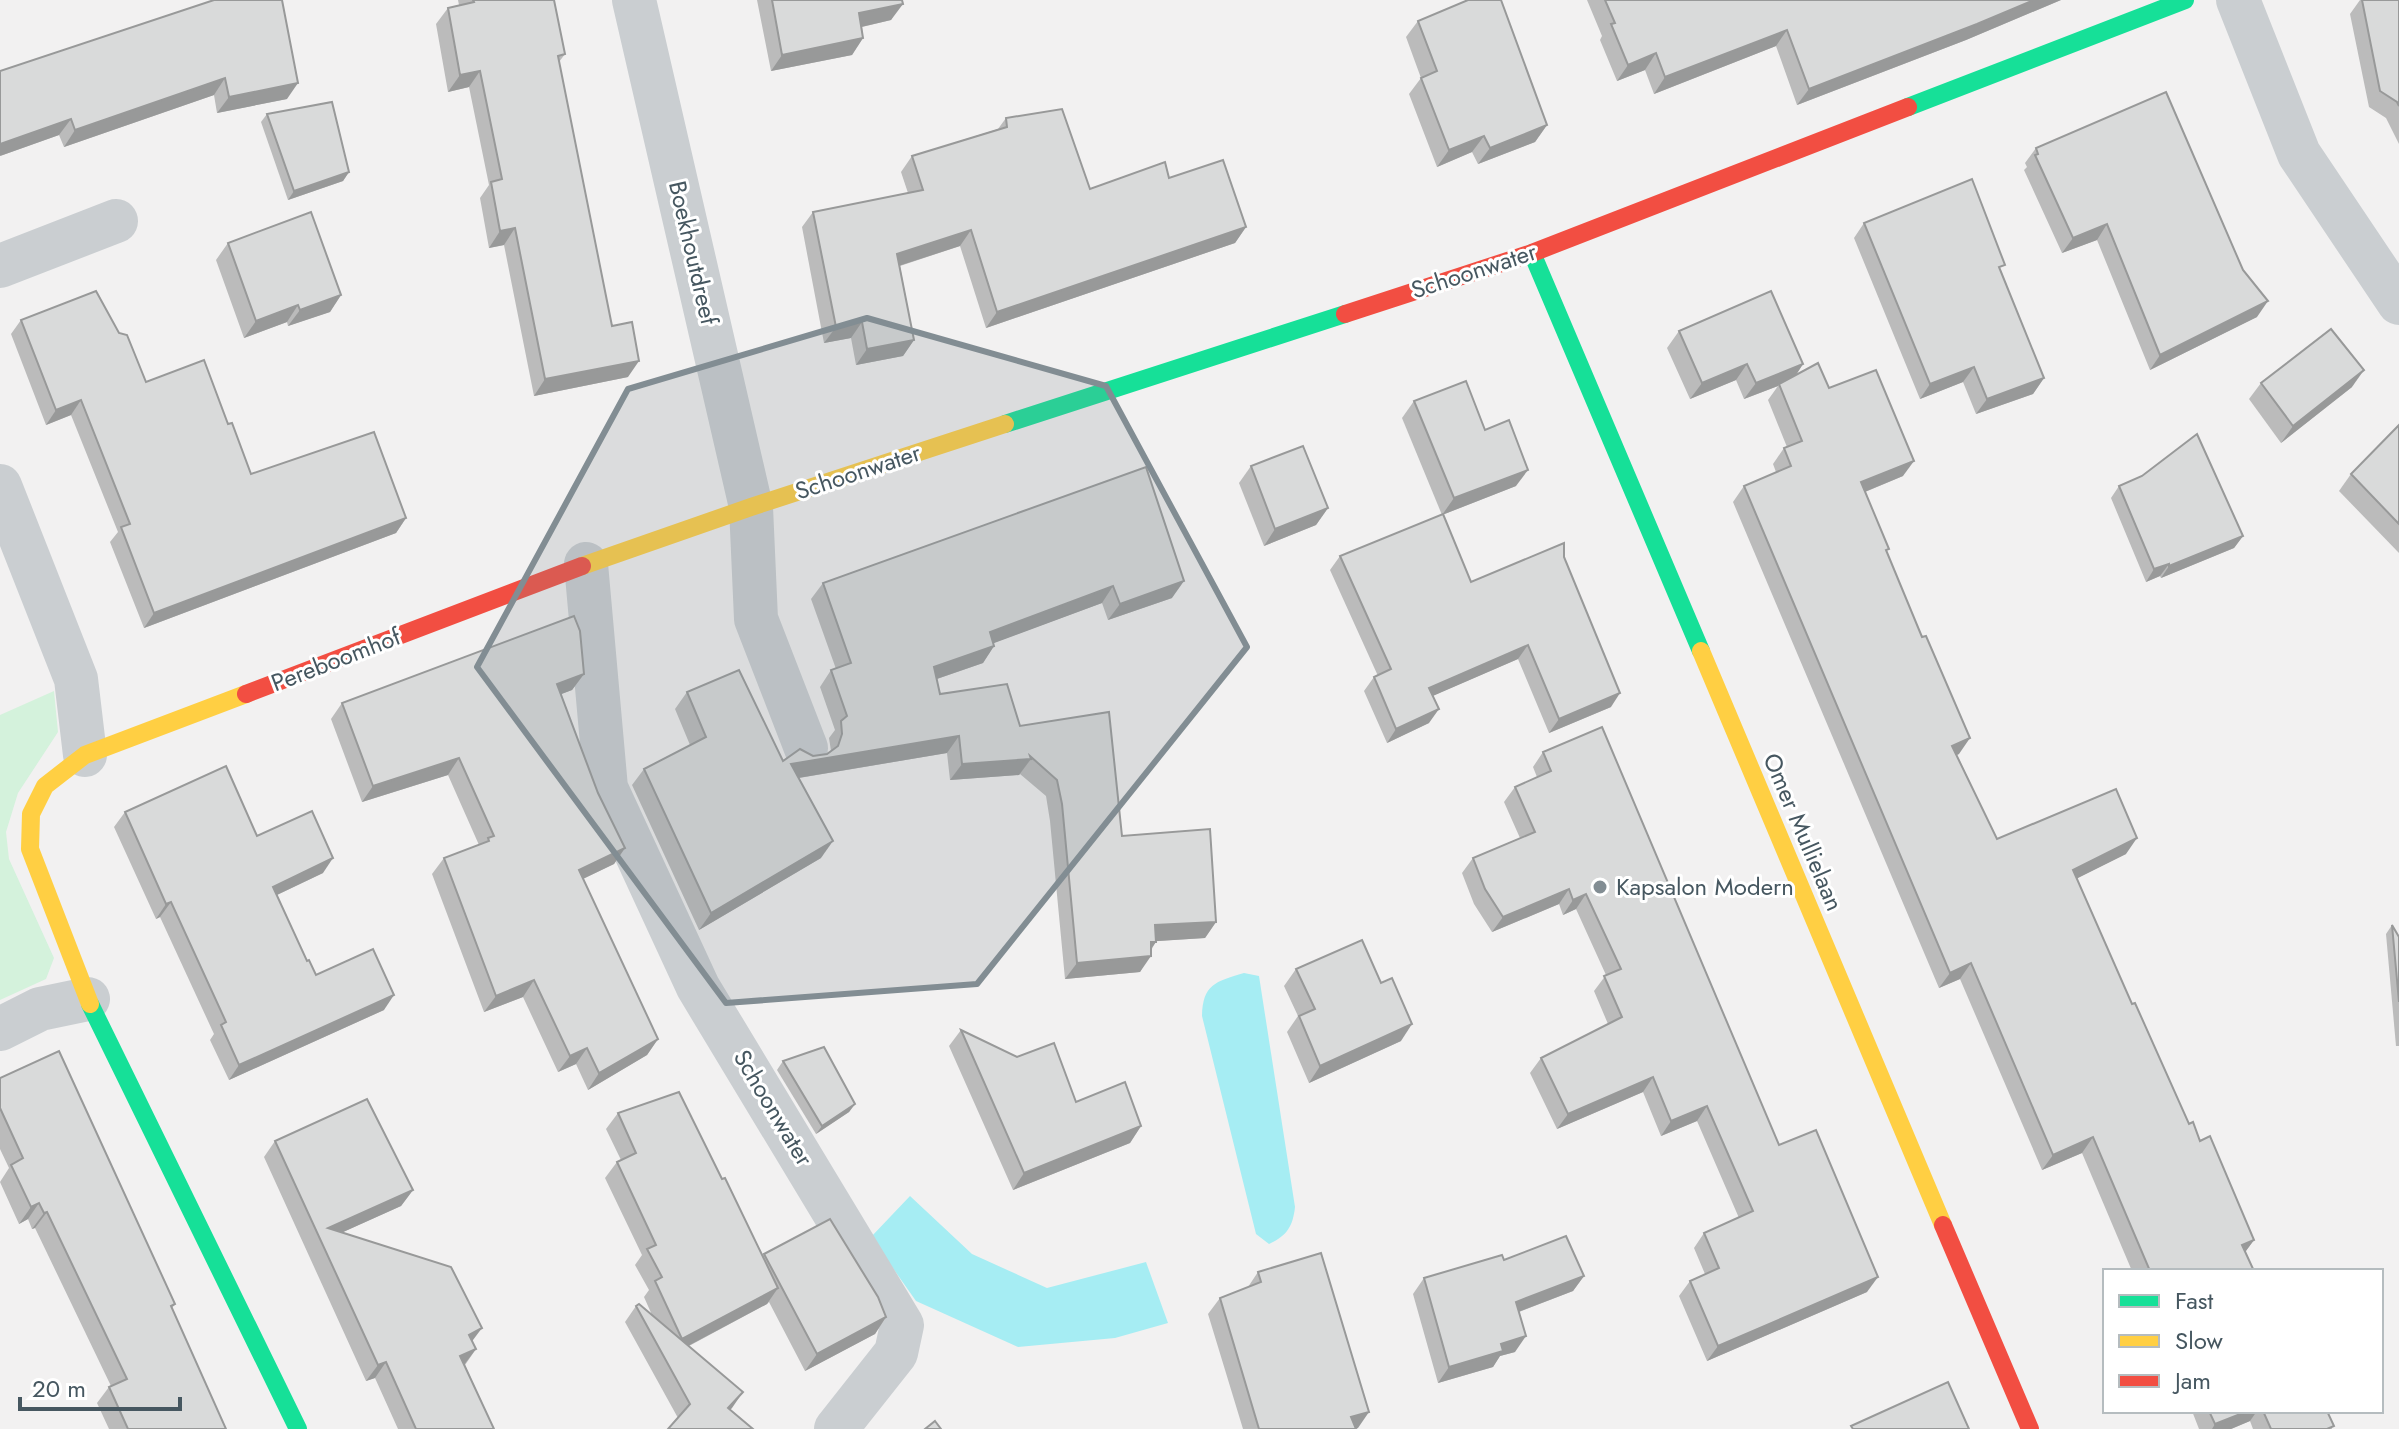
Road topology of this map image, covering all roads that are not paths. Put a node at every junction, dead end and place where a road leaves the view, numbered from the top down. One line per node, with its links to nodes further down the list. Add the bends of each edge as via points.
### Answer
1 (634, 0): 9 (street, Boekhoutdreef)
2 (2185, 0): 5 (street, Schoonwater)
3 (2238, 0): 7 (street, via 2299,154)
4 (116, 221): 6 (street)
5 (1532, 253): 9 (street, Schoonwater); 17 (street, Omer Mullielaan)
6 (0, 266)
7 (2399, 303)
8 (0, 486): 12 (street, via 76,679)
9 (751, 507): 10 (street, Schoonwater); 11 (street, via 756,619)
10 (586, 564): 12 (street, Pereboomhof); 16 (street, Schoonwater, via 606,788 698,987 902,1325 896,1353)
11 (806, 748)
12 (85, 755): 13 (street, Pereboomhof, via 45,786 31,814 30,849)
13 (88, 999): 14 (street, via 40,1009); 15 (street, Pereboomhof)
14 (0, 1029)
15 (298, 1429)
16 (836, 1429)
17 (2030, 1429)

